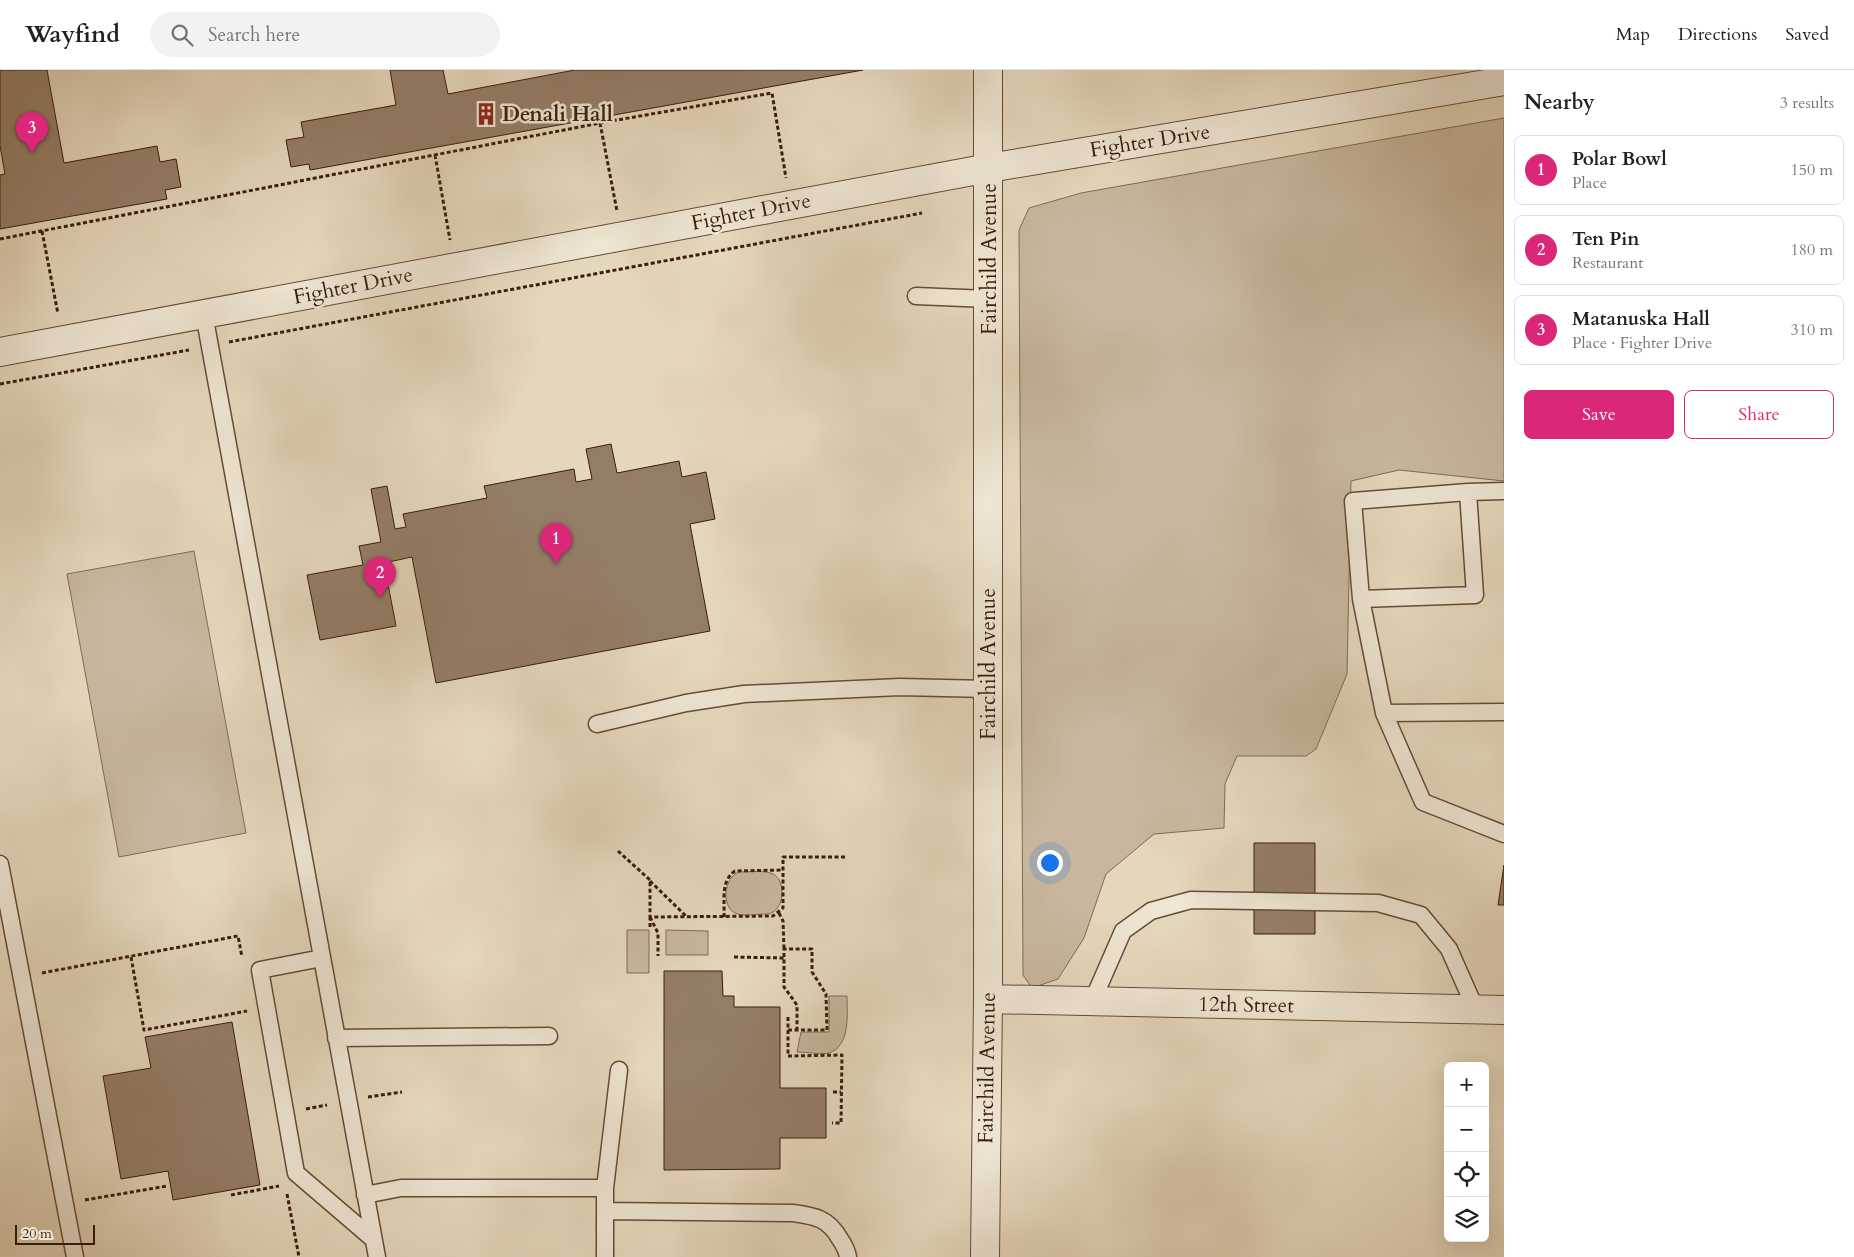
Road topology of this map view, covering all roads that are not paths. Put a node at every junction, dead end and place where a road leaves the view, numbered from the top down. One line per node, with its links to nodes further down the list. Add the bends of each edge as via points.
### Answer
1 (988, 70): 3 (street, Fairchild Avenue)
2 (1504, 81): 3 (street, Fighter Drive)
3 (989, 168): 5 (street, Fairchild Avenue); 6 (street, Fighter Drive)
4 (916, 296): 5 (lane)
5 (988, 299): 11 (street, Fairchild Avenue)
6 (204, 314): 7 (street, Fighter Drive); 17 (lane)
7 (0, 352)
8 (1504, 491): 9 (lane)
9 (1468, 492): 10 (lane, via 1352,501); 10 (lane, via 1475,595)
10 (1361, 598): 13 (lane)
11 (988, 689): 14 (lane, via 900,688 744,694 686,703); 18 (street, Fairchild Avenue)
12 (1504, 712): 13 (lane)
13 (1384, 713): 15 (lane, via 1423,802)
14 (597, 724)
15 (1504, 834)
16 (0, 864): 29 (lane)
17 (322, 958): 23 (lane); 28 (lane, via 260,970 296,1174)
18 (988, 999): 19 (street, 12th Street); 33 (street, Fairchild Avenue)
19 (1092, 1002): 20 (street, 12th Street); 20 (lane, via 1123,931 1150,911 1191,900 1378,903 1421,915 1448,949)
20 (1476, 1010): 21 (street, 12th Street)
21 (1504, 1010)
22 (549, 1036): 23 (lane)
23 (336, 1038): 26 (lane)
24 (619, 1070): 25 (lane)
25 (605, 1188): 26 (lane, via 401,1188); 27 (lane)
26 (365, 1195): 28 (lane)
27 (605, 1211): 31 (lane); 32 (lane, via 815,1216 834,1228 848,1251)
28 (373, 1239): 30 (lane)
29 (75, 1257)
30 (377, 1257)
31 (605, 1257)
32 (848, 1257)
33 (985, 1257)

